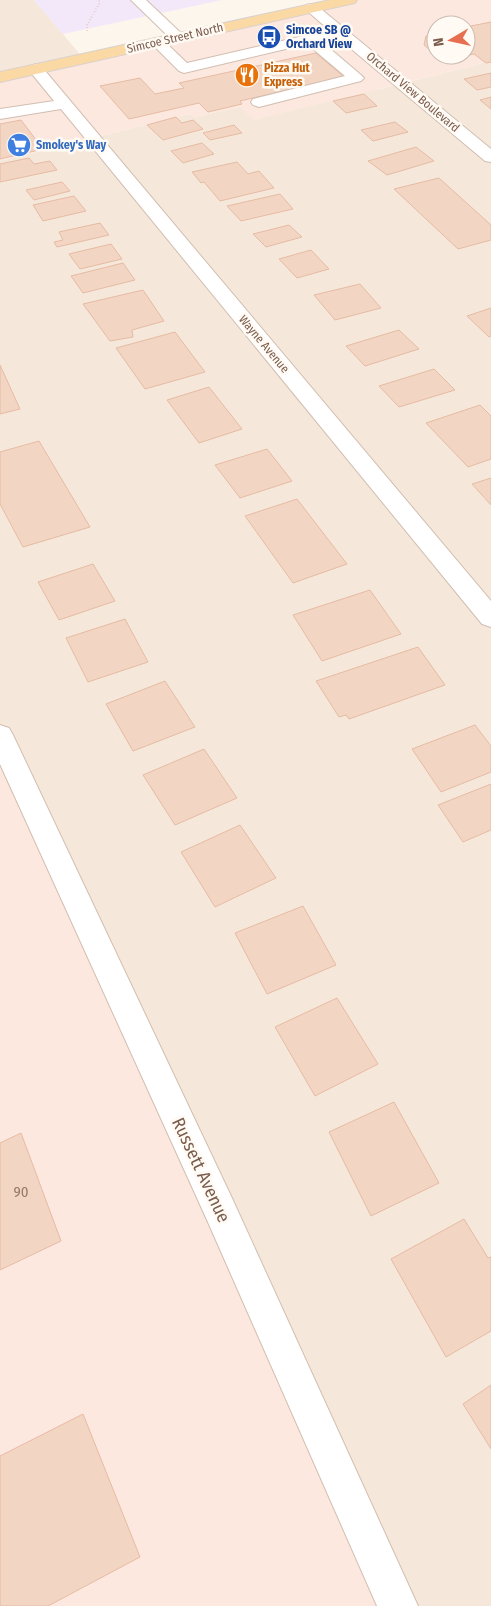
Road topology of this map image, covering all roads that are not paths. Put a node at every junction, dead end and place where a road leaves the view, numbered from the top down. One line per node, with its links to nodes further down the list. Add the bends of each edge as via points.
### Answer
1 (138, 0): 5 (street)
2 (350, 0): 3 (main road, Simcoe Street North)
3 (311, 8): 4 (street, Orchard View Boulevard); 5 (main road, Simcoe Street North)
4 (340, 32): 6 (street); 9 (street, Orchard View Boulevard)
5 (177, 37): 7 (main road, Simcoe Street North)
6 (310, 39): 7 (street, via 184,68); 11 (street)
7 (157, 42): 8 (main road, Simcoe Street North)
8 (36, 69): 10 (main road, Simcoe Street North); 13 (street, Wayne Avenue)
9 (386, 70): 11 (street); 15 (street, Orchard View Boulevard)
10 (0, 77)
11 (356, 78): 12 (street)
12 (259, 102)
13 (65, 104): 14 (street); 16 (street, Wayne Avenue)
14 (0, 114)
15 (491, 157)
16 (491, 618)
17 (0, 734): 18 (street, Russett Avenue)
18 (398, 1606)

